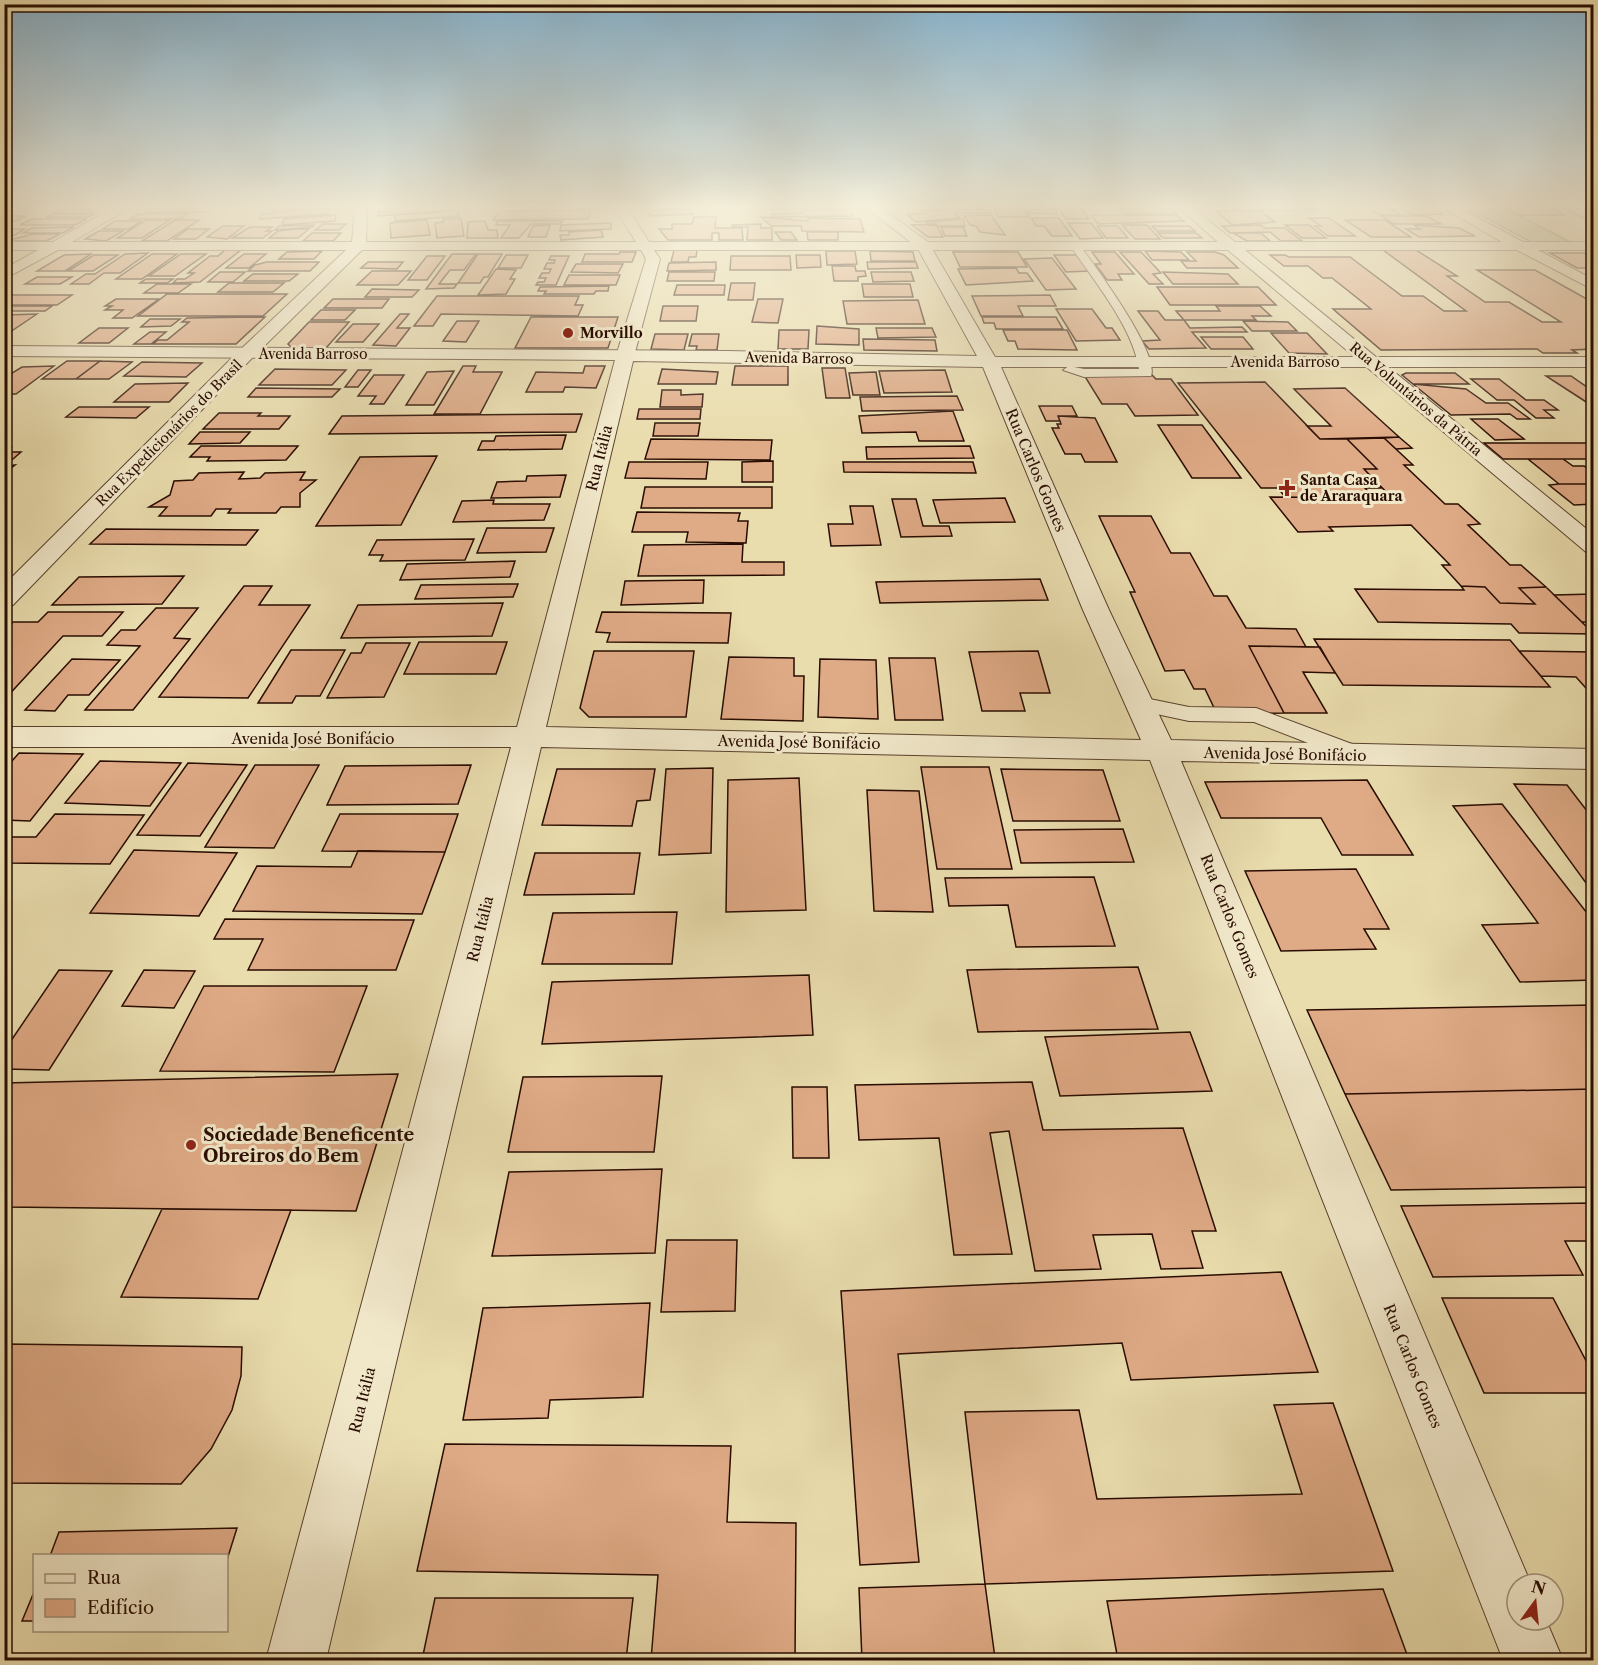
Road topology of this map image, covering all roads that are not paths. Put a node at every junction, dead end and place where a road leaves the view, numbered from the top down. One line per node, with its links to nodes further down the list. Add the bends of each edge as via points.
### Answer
1 (319, 284): 7 (street, Rua Expedicionários do Brasil)
2 (646, 284): 8 (street, Rua Itália)
3 (945, 284): 9 (street, Rua Carlos Gomes)
4 (1102, 284): 10 (lane)
5 (1274, 284): 12 (street, Rua Voluntários da Pátria)
6 (4, 351): 7 (street, Avenida Barroso)
7 (246, 354): 8 (street, Avenida Barroso); 15 (street, Rua Expedicionários do Brasil)
8 (625, 356): 9 (street, Avenida Barroso); 17 (street, Rua Itália)
9 (990, 362): 10 (street, Avenida Barroso); 16 (street, Rua Carlos Gomes)
10 (1146, 362): 12 (street, Avenida Barroso); 13 (lane, via 1146,373)
11 (1593, 362): 12 (street, Avenida Barroso)
12 (1373, 363): 14 (street, Rua Voluntários da Pátria)
13 (1069, 370)
14 (1593, 547)
15 (4, 600)
16 (1140, 704): 19 (street, Rua Carlos Gomes); 20 (lane, via 1188,714 1256,715)
17 (528, 737): 18 (street, Avenida José Bonifácio); 19 (street, Avenida José Bonifácio); 22 (street, Rua Itália)
18 (4, 738)
19 (1162, 751): 20 (street, Avenida José Bonifácio); 23 (street, Rua Carlos Gomes)
20 (1361, 755): 21 (street, Avenida José Bonifácio)
21 (1593, 759)
22 (296, 1660)
23 (1533, 1660)

